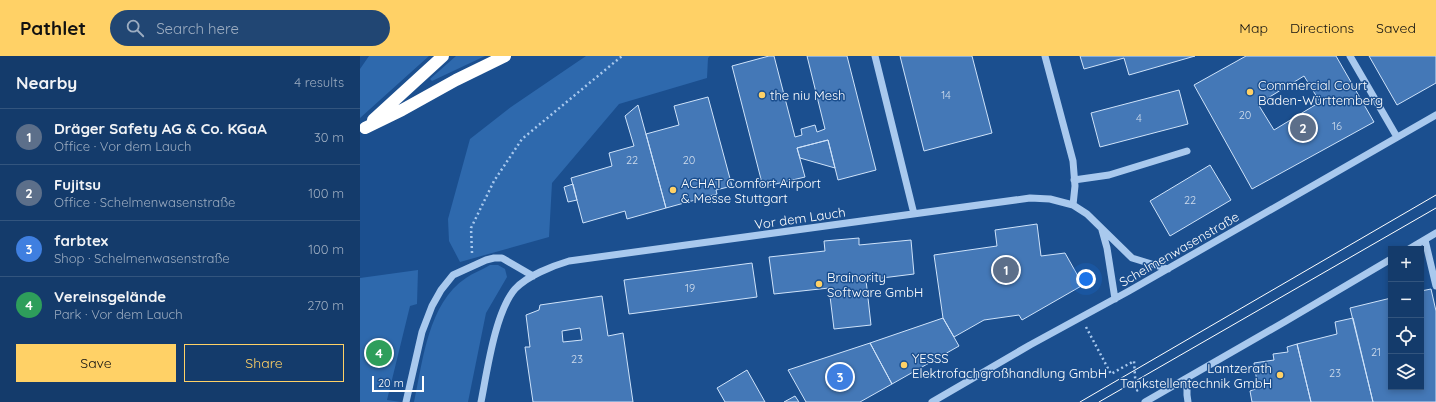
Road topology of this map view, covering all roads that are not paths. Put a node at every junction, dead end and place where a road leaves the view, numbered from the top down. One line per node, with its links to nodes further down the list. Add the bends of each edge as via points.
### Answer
1 (443, 56): 7 (highway)
2 (505, 56): 7 (highway)
3 (875, 56): 12 (street)
4 (1045, 56): 10 (street, via 1073,161)
5 (1350, 56): 8 (street)
6 (1436, 114): 8 (street, Schelmenwasenstraße)
7 (362, 130)
8 (1397, 137): 18 (street, Schelmenwasenstraße)
9 (1187, 151): 10 (street, via 1109,175)
10 (1074, 180): 11 (street)
11 (1073, 205): 12 (street, Vor dem Lauch, via 1050,199 1030,198); 13 (street, Vor dem Lauch, via 1087,214)
12 (914, 214): 19 (street, Vor dem Lauch, via 569,261)
13 (1102, 230): 18 (street, Vor dem Lauch, via 1132,258); 21 (street, Vor dem Lauch, via 1108,248)
14 (1436, 233): 15 (street)
15 (1425, 240): 16 (street); 20 (street)
16 (1414, 246)
17 (1388, 261): 22 (street)
18 (1168, 269): 21 (street, Schelmenwasenstraße)
19 (533, 276): 23 (street, via 502,258 486,260 453,275 432,306 422,332); 24 (street, Vor dem Lauch, via 516,288 504,305)
20 (1436, 286)
21 (1115, 299): 25 (street, Schelmenwasenstraße)
22 (1186, 378): 26 (street); 27 (street)
23 (406, 402)
24 (480, 402)
25 (932, 402)
26 (1145, 402)
27 (1188, 402)

